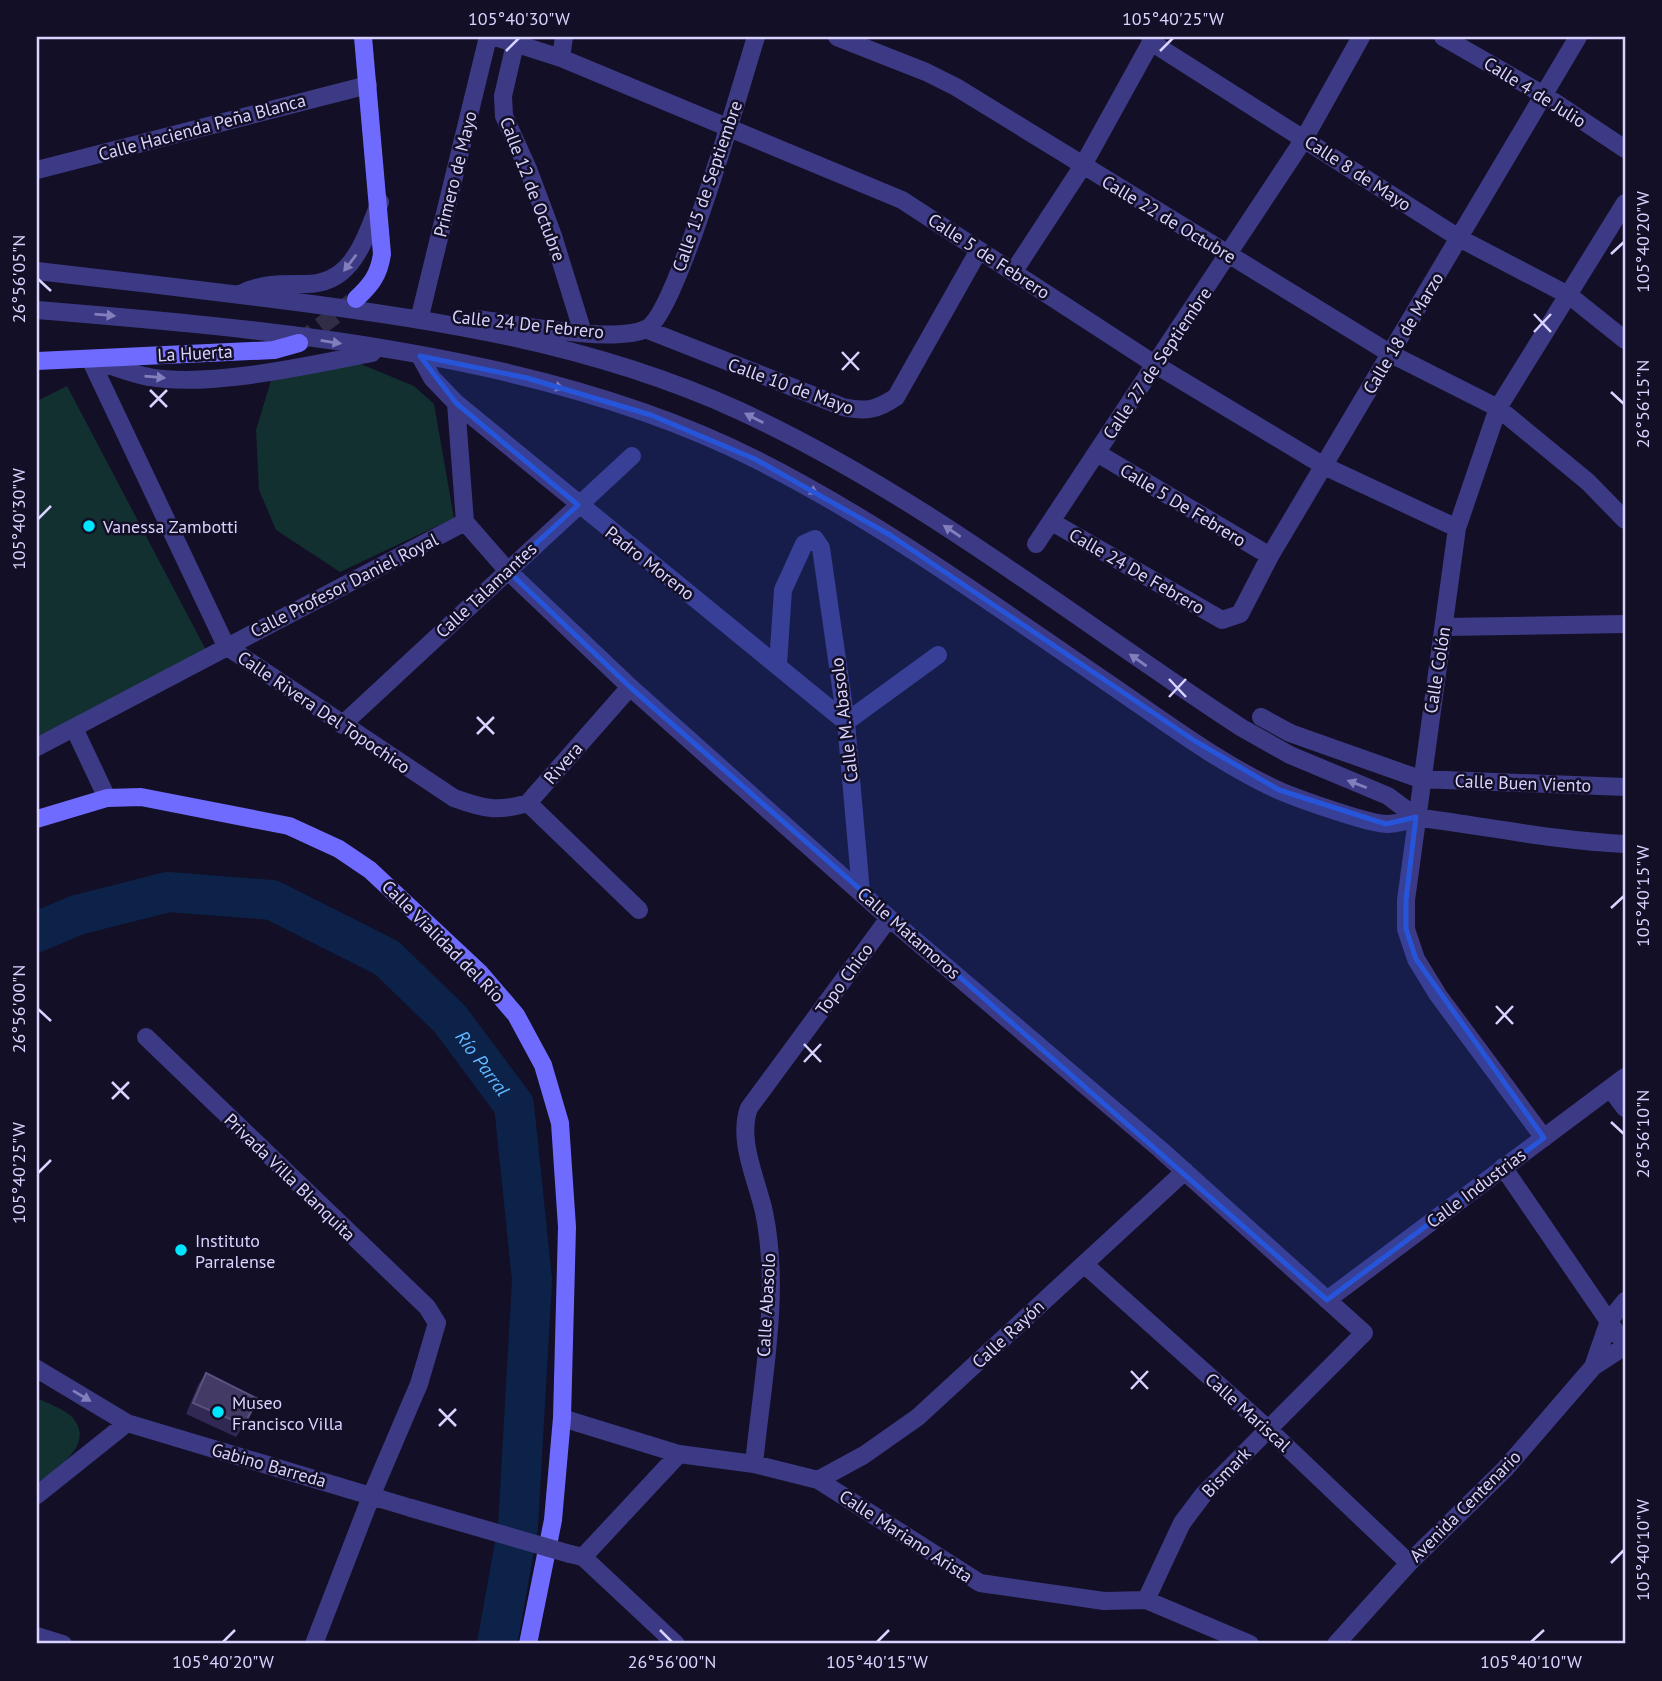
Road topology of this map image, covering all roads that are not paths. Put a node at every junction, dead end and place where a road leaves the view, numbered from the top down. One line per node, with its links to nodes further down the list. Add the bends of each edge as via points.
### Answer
1 (363, 37): 13 (main road)
2 (488, 37): 31 (street, Primero de Mayo)
3 (495, 37): 11 (street, Calle 5 de Febrero)
4 (564, 37): 12 (street)
5 (756, 37): 15 (street, Calle 15 de Septiembre)
6 (837, 37): 18 (street, Calle 22 de Octubre, via 926,72)
7 (1361, 37): 16 (street, Calle 27 de Septiembre)
8 (1443, 37): 14 (street, Calle 4 de Julio)
9 (1578, 37): 14 (street, Calle 18 de Marzo)
10 (1152, 38): 16 (street, Calle 8 de Mayo); 18 (street)
11 (515, 44): 12 (street, Calle 5 de Febrero); 33 (street, Calle 12 de Octubre, via 505,86 504,116 553,236)
12 (561, 58): 15 (street, Calle 5 de Febrero)
13 (368, 85): 19 (street, Calle Hacienda Peña Blanca); 20 (main road)
14 (1544, 95): 17 (street, Calle 4 de Julio); 22 (street, Calle 18 de Marzo)
15 (728, 129): 23 (street, Calle 5 de Febrero, via 902,200); 32 (street, Calle 15 de Septiembre, via 672,291)
16 (1304, 139): 22 (street, Calle 8 de Mayo); 24 (street, Calle 27 de Septiembre)
17 (1625, 149)
18 (1082, 167): 24 (street, Calle 22 de Octubre); 26 (street)
19 (37, 170)
20 (380, 202): 27 (street, one-way to 27, via 360,250 338,277 325,283 264,284); 29 (main road, via 379,272)
21 (1625, 202): 28 (street, Calle Colón)
22 (1459, 238): 28 (street, Calle 8 de Mayo); 37 (street, Calle 18 de Marzo)
23 (979, 250): 26 (street, Calle 5 de Febrero); 32 (street, Calle 10 de Mayo, via 896,397 880,408 843,407)
24 (1228, 255): 37 (street, Calle 22 de Octubre); 41 (street, Calle 27 de Septiembre)
25 (37, 271): 27 (street)
26 (1014, 271): 41 (street, Calle 5 de Febrero)
27 (239, 295): 71 (street, one-way to 27, via 1388,796 1301,760 1242,728 950,529 848,466 740,411 639,370 538,342 440,323)
28 (1570, 296): 34 (street, Calle 8 de Mayo); 43 (street, Calle Colón)
29 (356, 299)
30 (37, 310): 36 (street, one-way to 36, via 260,330)
31 (416, 311): 33 (street, Calle 24 De Febrero)
32 (646, 329): 33 (street, Calle 24 De Febrero, via 619,334)
33 (583, 332)
34 (1625, 340)
35 (299, 343): 39 (main road, La Huerta, via 281,349)
36 (386, 351): 38 (street); 39 (street, one-way to 36, via 150,377 199,378)
37 (1391, 354): 43 (street, Calle 22 de Octubre); 46 (street, Calle 18 de Marzo)
38 (420, 356): 42 (street, Padro Moreno, via 432,378); 71 (street, one-way to 71, via 527,378 651,415 755,459 890,535 1195,741 1279,790 1386,824)
39 (90, 359): 40 (main road, La Huerta); 58 (street, Calle Rivera Del Topochico)
40 (37, 361)
41 (1156, 365): 44 (street, Calle 27 de Septiembre); 46 (street, Calle 5 de Febrero)
42 (456, 403): 47 (street, Padro Moreno); 49 (street)
43 (1497, 408): 48 (street, Calle 22 de Octubre, via 1588,482); 51 (street, Calle Colón)
44 (1097, 453): 50 (street, Calle 27 de Septiembre); 53 (street, Calle 5 De Febrero)
45 (632, 456): 47 (street, Calle Talamantes)
46 (1324, 466): 51 (street, Calle 5 de Febrero); 53 (street, Calle 18 de Marzo)
47 (578, 505): 54 (street, Calle Talamantes); 60 (street, Padro Moreno)
48 (1625, 520)
49 (465, 522): 54 (street, Calle Matamoros); 58 (street, Calle Profesor Daniel Royal)
50 (1052, 522): 52 (street, Calle 27 de Septiembre); 55 (street, Calle 24 De Febrero)
51 (1457, 528): 57 (street, Calle Colón)
52 (1036, 544)
53 (1270, 555): 55 (street, Calle 18 de Marzo, via 1240,614)
54 (507, 570): 61 (street, Calle Matamoros); 64 (street, Calle Talamantes)
55 (1222, 620)
56 (1625, 624): 57 (street)
57 (1444, 627): 67 (street, Calle Colón)
58 (226, 646): 64 (street, Calle Rivera Del Topochico); 65 (street, Calle Profesor Daniel Royal)
59 (938, 655): 63 (street)
60 (778, 664): 63 (street, Padro Moreno); 63 (street, Calle M. Abasolo, via 783,590 795,559 810,540 819,542)
61 (630, 687): 70 (street, Rivera); 74 (street, Calle Matamoros)
62 (1261, 717): 67 (street, via 1290,733)
63 (846, 722): 74 (street, Calle M. Abasolo)
64 (342, 724): 70 (street, Calle Rivera Del Topochico, via 454,798 480,808 505,810)
65 (74, 727): 66 (street, Calle Profesor Daniel Royal); 69 (street)
66 (37, 747)
67 (1420, 779): 68 (street, Calle Buen Viento); 71 (street, Calle Colón)
68 (1625, 787)
69 (107, 798): 72 (main road, Calle Vialidad del Río); 93 (main road, Calle Vialidad del Río, via 154,798 289,826 339,849 431,924 516,1015 543,1065 560,1123 567,1227)
70 (528, 803): 75 (street)
71 (1416, 817): 73 (street); 82 (street, Calle Colón, via 1406,929 1416,959)
72 (37, 819)
73 (1625, 844)
74 (861, 892): 76 (street, Calle Matamoros)
75 (639, 911)
76 (889, 918): 80 (street, Topo Chico); 84 (street, Calle Matamoros)
77 (146, 1037): 99 (street, Privada Villa Blanquita, via 434,1316 437,1331 419,1384)
78 (1625, 1077): 79 (street, Calle Industrias)
79 (1610, 1088): 81 (street); 82 (street, Calle Industrias)
80 (749, 1108): 97 (street, Calle Abasolo, via 744,1128 771,1255)
81 (1625, 1108)
82 (1544, 1138): 83 (street, Calle Industrias)
83 (1503, 1167): 86 (street, Calle Industrias); 88 (street)
84 (1185, 1171): 85 (street, Calle Rayón); 86 (street, Calle Matamoros)
85 (1084, 1264): 95 (street, Calle Mariscal); 98 (street, Calle Rayón, via 918,1417)
86 (1327, 1300): 89 (street, Calle Matamoros)
87 (1625, 1301): 88 (street, Avenida Centenario)
88 (1609, 1321): 90 (street); 91 (street, Avenida Centenario)
89 (1363, 1333): 95 (street, Bismark)
90 (1625, 1345): 91 (street, Avenida Centenario)
91 (1593, 1367): 102 (street, Avenida Centenario, via 1505,1469)
92 (37, 1369): 94 (street, Gabino Barreda, one-way to 94)
93 (562, 1418): 96 (street, Calle Mariano Arista); 107 (main road, Calle Vialidad del Río, via 552,1520)
94 (127, 1423): 99 (street, Gabino Barreda); 100 (street)
95 (1268, 1429): 102 (street, Calle Mariscal); 103 (street, Bismark, via 1182,1523)
96 (679, 1454): 97 (street, Calle Mariano Arista); 101 (street)
97 (754, 1464): 98 (street, Calle Mariano Arista)
98 (818, 1480): 103 (street, Calle Mariano Arista, via 980,1583 1104,1601)
99 (372, 1494): 101 (street, Gabino Barreda, bridge); 106 (street)
100 (37, 1495)
101 (576, 1555): 108 (street)
102 (1409, 1563): 110 (street, Avenida Centenario)
103 (1146, 1600): 109 (street, Calle Mariano Arista)
104 (37, 1636): 105 (street)
105 (63, 1644)
106 (314, 1644)
107 (528, 1644)
108 (676, 1644)
109 (1250, 1644)
110 (1336, 1644)

